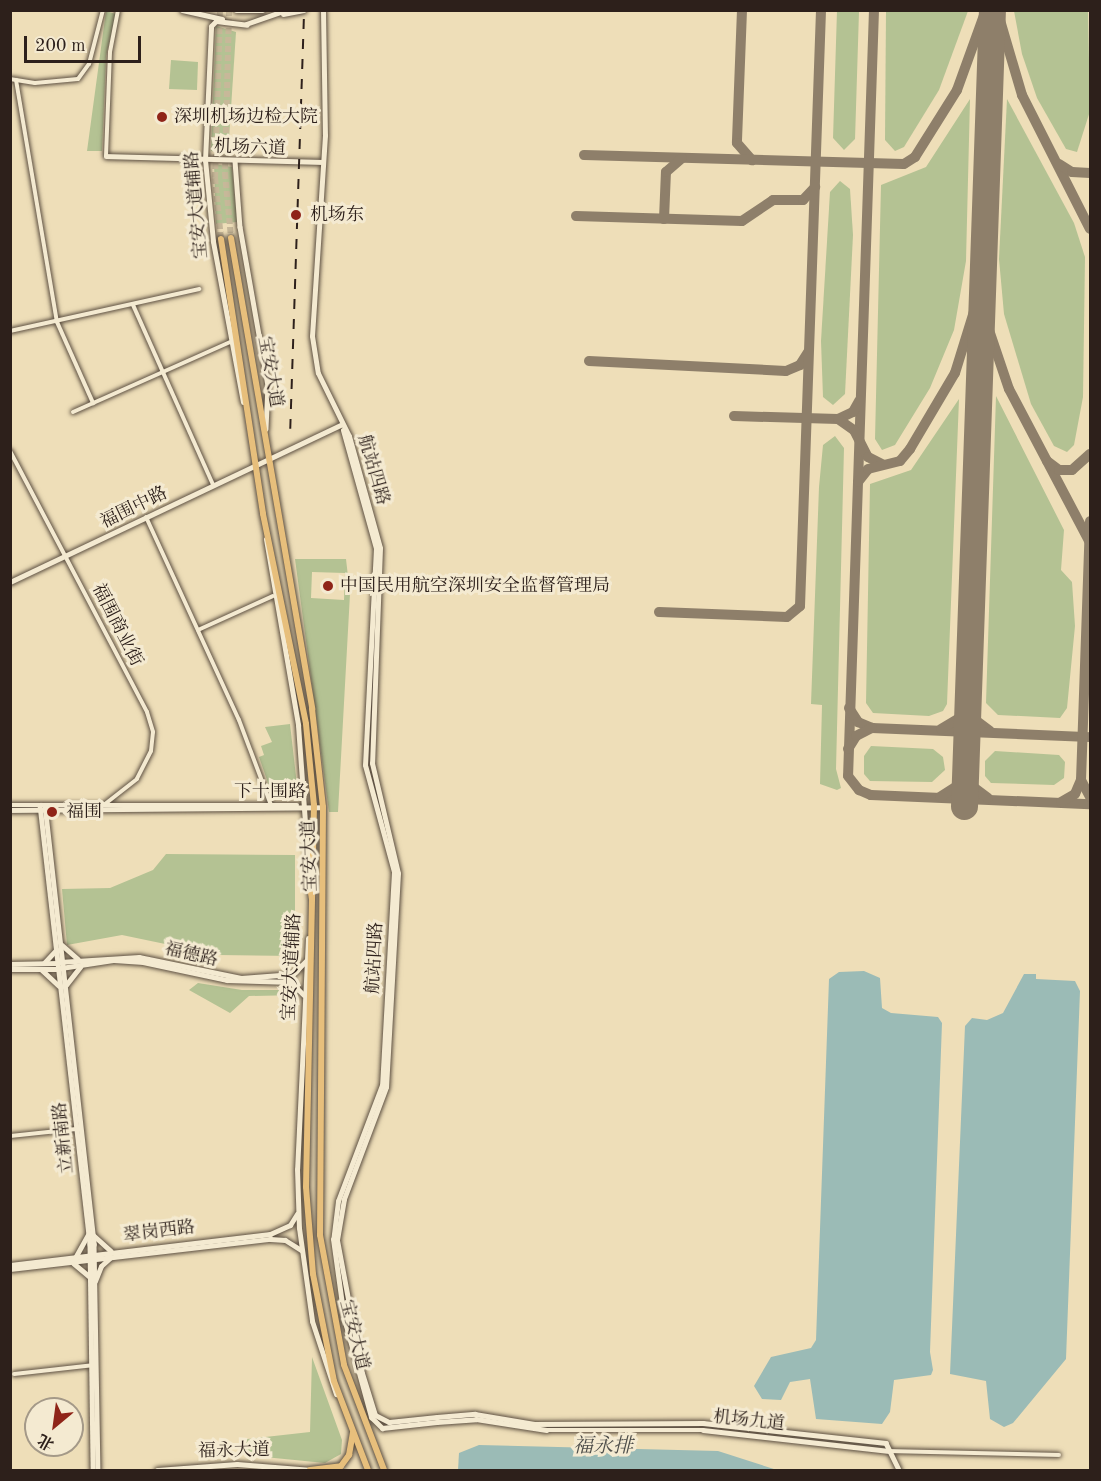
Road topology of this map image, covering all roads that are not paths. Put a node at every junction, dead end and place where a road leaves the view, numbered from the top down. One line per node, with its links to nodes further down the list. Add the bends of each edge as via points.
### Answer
1 (103, 10): 11 (street, via 89,64 78,79 61,84)
2 (118, 10): 12 (street, via 110,52)
3 (182, 10): 10 (main road)
4 (236, 10): 5 (main road)
5 (262, 10)
6 (304, 10): 8 (main road)
7 (315, 10): 9 (main road)
8 (284, 12): 10 (main road)
9 (323, 13): 15 (main road, 航站四路, via 325,135)
10 (247, 25): 13 (main road, 宝安大道辅路, via 212,25)
11 (13, 79): 20 (street)
12 (106, 156): 13 (street, 机场六道)
13 (205, 160): 14 (street, 机场六道); 22 (main road, 宝安大道辅路)
14 (235, 161): 15 (street, 机场六道); 28 (street, via 240,227 268,386)
15 (321, 162): 27 (main road, 航站四路, via 312,336 318,373)
16 (231, 238): 28 (main road, 宝安大道)
17 (221, 239): 26 (main road, 宝安大道)
18 (199, 289): 19 (street)
19 (133, 305): 20 (street); 23 (street)
20 (57, 322): 21 (street); 24 (street)
21 (10, 331)
22 (230, 342): 23 (street); 26 (main road, 宝安大道辅路)
23 (161, 370): 24 (street); 32 (street)
24 (93, 403): 25 (street)
25 (73, 412)
26 (247, 417): 31 (main road, 宝安大道)
27 (342, 425): 30 (street, 福围中路); 75 (main road, 航站四路, via 376,548 365,765 394,872 382,1085 338,1201 333,1239 344,1318 371,1418 382,1428)
28 (266, 437): 30 (main road, 宝安大道)
29 (10, 451): 35 (street, 福围商业街)
30 (270, 458): 31 (street, 福围中路); 45 (main road, 宝安大道, via 312,709)
31 (255, 465): 32 (street, 福围中路); 33 (main road, 宝安大道)
32 (213, 485): 34 (street, 福围中路)
33 (263, 514): 37 (main road, 宝安大道辅路); 44 (main road, 宝安大道, via 306,724)
34 (146, 517): 35 (street, 福围中路); 38 (street)
35 (66, 555): 36 (street, 福围中路); 39 (street, 福围商业街, via 147,712 153,732 151,751 137,779)
36 (10, 582)
37 (273, 596): 38 (street); 43 (main road, 宝安大道辅路, via 298,725)
38 (198, 630): 41 (street)
39 (105, 804): 41 (street, 下十围路); 42 (street, 下十围路)
40 (10, 805): 42 (street, 下十围路)
41 (271, 806): 43 (street, 下十围路)
42 (43, 807): 43 (street, 下十围路); 46 (street, 下十围路); 49 (street, 立新南路); 50 (street, 立新南路)
43 (305, 807): 44 (street, 下十围路); 47 (main road, 宝安大道辅路)
44 (314, 807): 45 (street, 下十围路); 48 (main road, 宝安大道)
45 (323, 807): 85 (main road, 宝安大道, via 320,1235 344,1365)
46 (10, 810)
47 (308, 874): 48 (main road); 51 (main road, 宝安大道辅路)
48 (315, 918): 74 (main road, 宝安大道, via 307,1128 309,1235 323,1332)
49 (60, 939): 52 (street, via 69,955); 55 (street, 立新南路)
50 (56, 947): 53 (street, via 54,956); 55 (street, 立新南路)
51 (308, 956): 58 (street, via 299,972); 60 (main road, 宝安大道辅路)
52 (85, 962): 55 (street, 福德路); 58 (street, 福德路, via 139,957 233,977); 59 (street, via 68,978)
53 (43, 963): 54 (main road); 55 (main road)
54 (10, 964)
55 (60, 965): 57 (main road); 59 (street, 立新南路)
56 (10, 969): 57 (main road)
57 (33, 969): 59 (street, via 49,973)
58 (282, 979): 60 (street, via 297,984)
59 (63, 994): 61 (street, 立新南路)
60 (305, 999): 63 (main road, 宝安大道辅路)
61 (79, 1129): 62 (street); 64 (street, 立新南路)
62 (10, 1136)
63 (298, 1209): 65 (main road, 宝安大道辅路); 66 (main road, 翠岗西路, via 290,1225 276,1233)
64 (91, 1234): 66 (main road); 67 (street, 立新南路); 68 (main road, via 83,1249)
65 (301, 1251): 66 (main road, 翠岗西路, via 285,1240 270,1239); 74 (main road, 宝安大道辅路, via 320,1354)
66 (114, 1255): 67 (main road, 翠岗西路); 71 (main road)
67 (92, 1257): 68 (main road, 翠岗西路); 71 (street, 立新南路)
68 (70, 1260): 69 (main road, 翠岗西路); 70 (main road, 翠岗西路); 71 (main road)
69 (10, 1264)
70 (10, 1269)
71 (93, 1279): 72 (street, 立新南路)
72 (94, 1365): 73 (street); 80 (street, 立新南路)
73 (14, 1374)
74 (347, 1418): 76 (main road, 宝安大道)
75 (437, 1420): 77 (street, 机场九道, via 476,1419 546,1430 703,1430); 77 (street, 机场九道, via 476,1414 540,1424 688,1422 886,1443)
76 (353, 1432): 83 (main road, via 349,1455 341,1466); 84 (main road, 宝安大道)
77 (889, 1451): 78 (street, 机场九道); 86 (street)
78 (1059, 1455)
79 (237, 1464): 81 (main road, 福永大道); 82 (street); 83 (main road, 福永大道)
80 (96, 1470)
81 (157, 1470)
82 (241, 1470)
83 (311, 1470)
84 (369, 1470)
85 (384, 1470)
86 (898, 1470)

